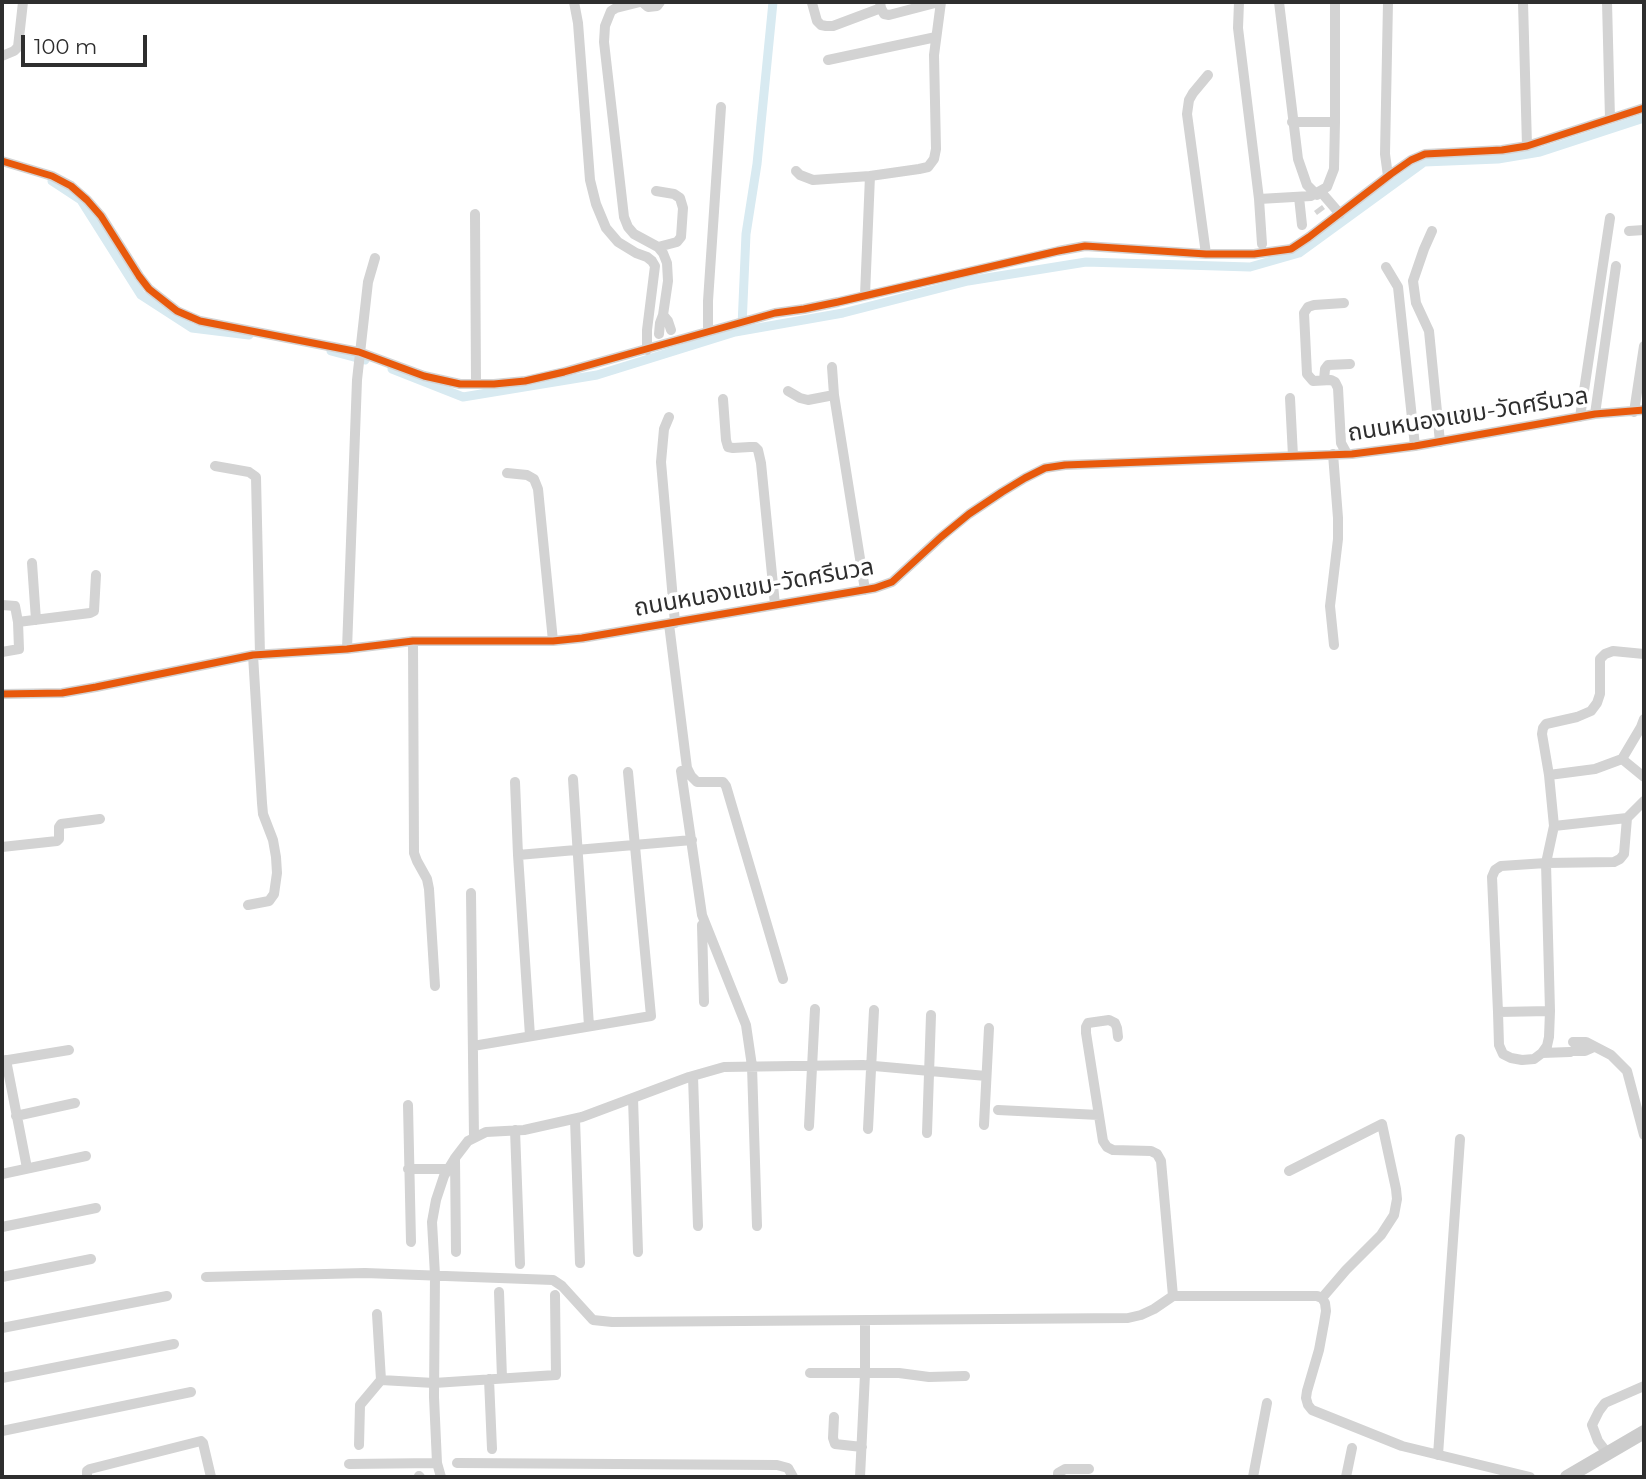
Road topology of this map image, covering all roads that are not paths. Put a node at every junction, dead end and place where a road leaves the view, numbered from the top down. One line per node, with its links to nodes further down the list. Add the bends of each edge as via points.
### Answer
1 (23, 2): 16 (street, via 18,47)
2 (574, 2): 53 (street, via 596,204 618,243 655,266)
3 (641, 2): 4 (street, via 648,7); 14 (street)
4 (660, 2)
5 (940, 2): 13 (street, via 889,15); 15 (street)
6 (1239, 2): 31 (street, via 1238,28)
7 (1279, 2): 22 (street)
8 (1335, 2): 23 (street)
9 (1388, 2): 28 (street)
10 (1523, 2): 24 (street)
11 (1607, 2): 21 (street)
12 (812, 3): 13 (street, via 817,21 826,26)
13 (881, 5)
14 (610, 7): 41 (street, via 604,42 624,217 634,234)
15 (936, 37): 17 (street); 27 (street, via 934,159 928,167)
16 (2, 57)
17 (828, 60)
18 (1208, 75): 42 (street, via 1189,100 1187,114)
19 (722, 107): 49 (street)
20 (1644, 108): 21 (street)
21 (1610, 119): 24 (street)
22 (1292, 122): 23 (street); 30 (street, via 1302,176)
23 (1335, 122): 30 (street, via 1334,169 1327,187)
24 (1527, 146): 28 (street, via 1425,154)
25 (2, 160): 54 (street, via 71,186 101,216 149,289 177,311 200,321)
26 (796, 171): 27 (street, via 813,180)
27 (870, 176): 46 (street)
28 (1388, 176): 33 (street)
29 (656, 191): 41 (street, via 674,194 683,208 681,237)
30 (1312, 195): 31 (street); 33 (street); 35 (street); 36 (street)
31 (1259, 199): 40 (street)
32 (475, 214): 58 (street)
33 (1340, 214): 35 (street)
34 (1609, 218): 65 (street)
35 (1327, 223): 42 (street, via 1291,249)
36 (1302, 225)
37 (1644, 230): 39 (street)
38 (1433, 231): 67 (street, via 1413,281 1416,303 1429,331)
39 (1629, 231)
40 (1262, 244)
41 (657, 247): 48 (street, via 667,263)
42 (1206, 254): 46 (street, via 1085,246)
43 (375, 258): 54 (street)
44 (1616, 266): 64 (street)
45 (1386, 267): 68 (street, via 1398,287)
46 (865, 295): 49 (street)
47 (1344, 303): 57 (street, via 1314,305 1304,313 1307,374 1314,381)
48 (663, 315): 50 (street); 51 (street)
49 (708, 331): 50 (street)
50 (672, 336): 51 (street)
51 (660, 339): 53 (street)
52 (1644, 346): 63 (street)
53 (647, 350): 58 (street, via 526,381)
54 (358, 357): 58 (street, via 424,376); 85 (street)
55 (1350, 365): 57 (street, via 1328,365)
56 (832, 367): 60 (street)
57 (1324, 380): 70 (street, via 1335,382 1338,388 1341,443)
58 (476, 384)
59 (788, 391): 60 (street, via 808,400)
60 (834, 395): 76 (street)
61 (1290, 398): 71 (street)
62 (723, 399): 78 (street, via 728,447 758,450)
63 (1639, 411): 64 (street, ถนนหนองแขม-วัดศรีนวล)
64 (1595, 414): 65 (street, ถนนหนองแขม-วัดศรีนวล)
65 (1580, 417): 67 (street, ถนนหนองแขม-วัดศรีนวล)
66 (668, 418): 81 (street, via 661,462)
67 (1440, 442): 68 (street, ถนนหนองแขม-วัดศรีนวล)
68 (1415, 446): 70 (street, ถนนหนองแขม-วัดศรีนวล)
69 (1333, 454): 70 (street, ถนนหนองแขม-วัดศรีนวล); 71 (street, ถนนหนองแขม-วัดศรีนวล); 84 (street, via 1338,539 1329,606)
70 (1346, 454)
71 (1293, 456): 76 (street, ถนนหนองแขม-วัดศรีนวล, via 1045,468 969,514 892,582)
72 (215, 466): 88 (street, via 256,477)
73 (508, 474): 83 (street, via 527,475 538,489)
74 (32, 563): 79 (street)
75 (96, 575): 79 (street, via 94,611)
76 (864, 590): 78 (street, ถนนหนองแขม-วัดศรีนวล)
77 (2, 605): 80 (street, via 15,606)
78 (775, 606): 81 (street, ถนนหนองแขม-วัดศรีนวล)
79 (36, 620): 80 (street)
80 (18, 622): 86 (street, via 19,649)
81 (672, 623): 83 (street, ถนนหนองแขม-วัดศรีนวล); 111 (street, via 687,768 697,782 723,782 726,786)
82 (413, 641): 83 (street, ถนนหนองแขม-วัดศรีนวล); 85 (street, ถนนหนองแขม-วัดศรีนวล); 112 (street, via 414,853 429,889)
83 (553, 641)
84 (1334, 645)
85 (347, 649): 88 (street, ถนนหนองแขม-วัดศรีนวล)
86 (2, 652)
87 (1644, 654): 94 (street, via 1605,654 1600,694 1591,711 1546,724 1542,734)
88 (257, 655): 89 (street, ถนนหนองแขม-วัดศรีนวล, via 62,693); 109 (street, via 262,803 273,840 276,873 269,901)
89 (2, 694)
90 (1644, 719): 91 (street)
91 (1622, 759): 94 (street, via 1595,769); 95 (street)
92 (681, 771): 102 (street)
93 (628, 772): 103 (street)
94 (1549, 775): 101 (street)
95 (1644, 777)
96 (573, 779): 105 (street)
97 (515, 782): 106 (street)
98 (1644, 802): 99 (street)
99 (1627, 818): 101 (street); 107 (street, via 1620,859)
100 (100, 819): 104 (street, via 61,824 57,841)
101 (1554, 826): 107 (street)
102 (692, 840): 103 (street); 110 (street)
103 (635, 844): 105 (street); 119 (street, via 651,1016)
104 (2, 847)
105 (576, 849): 106 (street); 119 (street)
106 (518, 855): 121 (street)
107 (1546, 863): 116 (street); 117 (street, via 1501,866 1492,877)
108 (471, 893): 124 (street)
109 (248, 905)
110 (702, 915): 113 (street); 129 (street, via 746,1025)
111 (783, 979)
112 (435, 986)
113 (704, 1002)
114 (815, 1009): 130 (street)
115 (874, 1010): 131 (street)
116 (1550, 1011): 117 (street); 123 (street)
117 (1498, 1012): 127 (street, via 1503,1054 1522,1060)
118 (931, 1015): 132 (street)
119 (589, 1027): 121 (street)
120 (989, 1028): 134 (street)
121 (530, 1036): 124 (street)
122 (1118, 1037): 139 (street, via 1109,1020 1086,1027)
123 (1549, 1037): 125 (street); 127 (street)
124 (473, 1046): 148 (street)
125 (1571, 1046): 127 (street); 147 (street, via 1586,1042 1611,1055 1627,1071)
126 (69, 1050): 128 (street)
127 (1542, 1053)
128 (4, 1060): 140 (street)
129 (752, 1066): 130 (street); 133 (street, via 724,1067); 159 (street)
130 (812, 1066): 131 (street); 143 (street)
131 (871, 1066): 132 (street); 144 (street)
132 (929, 1071): 134 (street); 146 (street)
133 (693, 1076): 135 (street); 158 (street)
134 (986, 1076): 142 (street)
135 (633, 1098): 141 (street); 163 (street)
136 (75, 1103): 140 (street)
137 (408, 1105): 153 (street)
138 (998, 1110): 139 (street)
139 (1099, 1115): 173 (street, via 1107,1147 1151,1151 1161,1161)
140 (16, 1116): 152 (street)
141 (575, 1119): 145 (street); 165 (street)
142 (984, 1125)
143 (809, 1126)
144 (867, 1129)
145 (515, 1130): 148 (street, via 486,1132); 166 (street)
146 (927, 1133)
147 (1644, 1135)
148 (474, 1138): 151 (street)
149 (1460, 1139): 198 (street)
150 (86, 1156): 152 (street)
151 (455, 1157): 154 (street); 162 (street)
152 (27, 1168): 156 (street)
153 (408, 1169): 154 (street); 161 (street)
154 (448, 1169): 167 (street, via 432,1222)
155 (1289, 1171): 174 (street, via 1382,1124 1396,1189 1394,1215)
156 (2, 1174)
157 (96, 1208): 160 (street)
158 (698, 1226)
159 (758, 1226)
160 (2, 1227)
161 (411, 1242)
162 (456, 1252)
163 (638, 1252)
164 (91, 1259): 168 (street)
165 (580, 1263)
166 (520, 1264)
167 (435, 1275): 169 (street); 176 (street, via 553,1280 593,1320 603,1322); 186 (street)
168 (2, 1277)
169 (206, 1277)
170 (499, 1292): 183 (street)
171 (555, 1294): 183 (street, via 556,1375)
172 (167, 1296): 177 (street)
173 (1177, 1296): 174 (street); 176 (street, via 1128,1318)
174 (1322, 1298): 198 (street, via 1326,1311 1307,1391 1308,1405 1380,1438)
175 (377, 1314): 185 (street)
176 (865, 1321): 180 (street)
177 (2, 1328)
178 (174, 1344): 182 (street)
179 (810, 1373): 180 (street)
180 (865, 1374): 181 (street); 194 (street)
181 (965, 1376)
182 (2, 1378)
183 (502, 1378): 184 (street)
184 (489, 1379): 186 (street); 196 (street)
185 (381, 1380): 186 (street); 193 (street, via 360,1405)
186 (434, 1383): 199 (street)
187 (1644, 1387): 197 (street, via 1605,1403 1599,1411 1592,1425)
188 (191, 1392): 191 (street)
189 (1267, 1404): 209 (street)
190 (834, 1417): 194 (street, via 835,1444)
191 (2, 1431)
192 (1644, 1432): 197 (main road)
193 (359, 1445)
194 (862, 1447): 207 (street)
195 (1352, 1448): 210 (street)
196 (492, 1449)
197 (1608, 1454): 212 (main road)
198 (1438, 1455): 211 (street)
199 (437, 1463): 201 (street); 205 (street)
200 (457, 1463): 206 (street, via 777,1465 788,1468)
201 (349, 1464)
202 (1089, 1469): 208 (street, via 1065,1469)
203 (87, 1477): 204 (street, via 90,1469 201,1441)
204 (211, 1477)
205 (441, 1477)
206 (793, 1477)
207 (860, 1477)
208 (1058, 1477)
209 (1253, 1477)
210 (1346, 1477)
211 (1530, 1477)
212 (1567, 1477)

